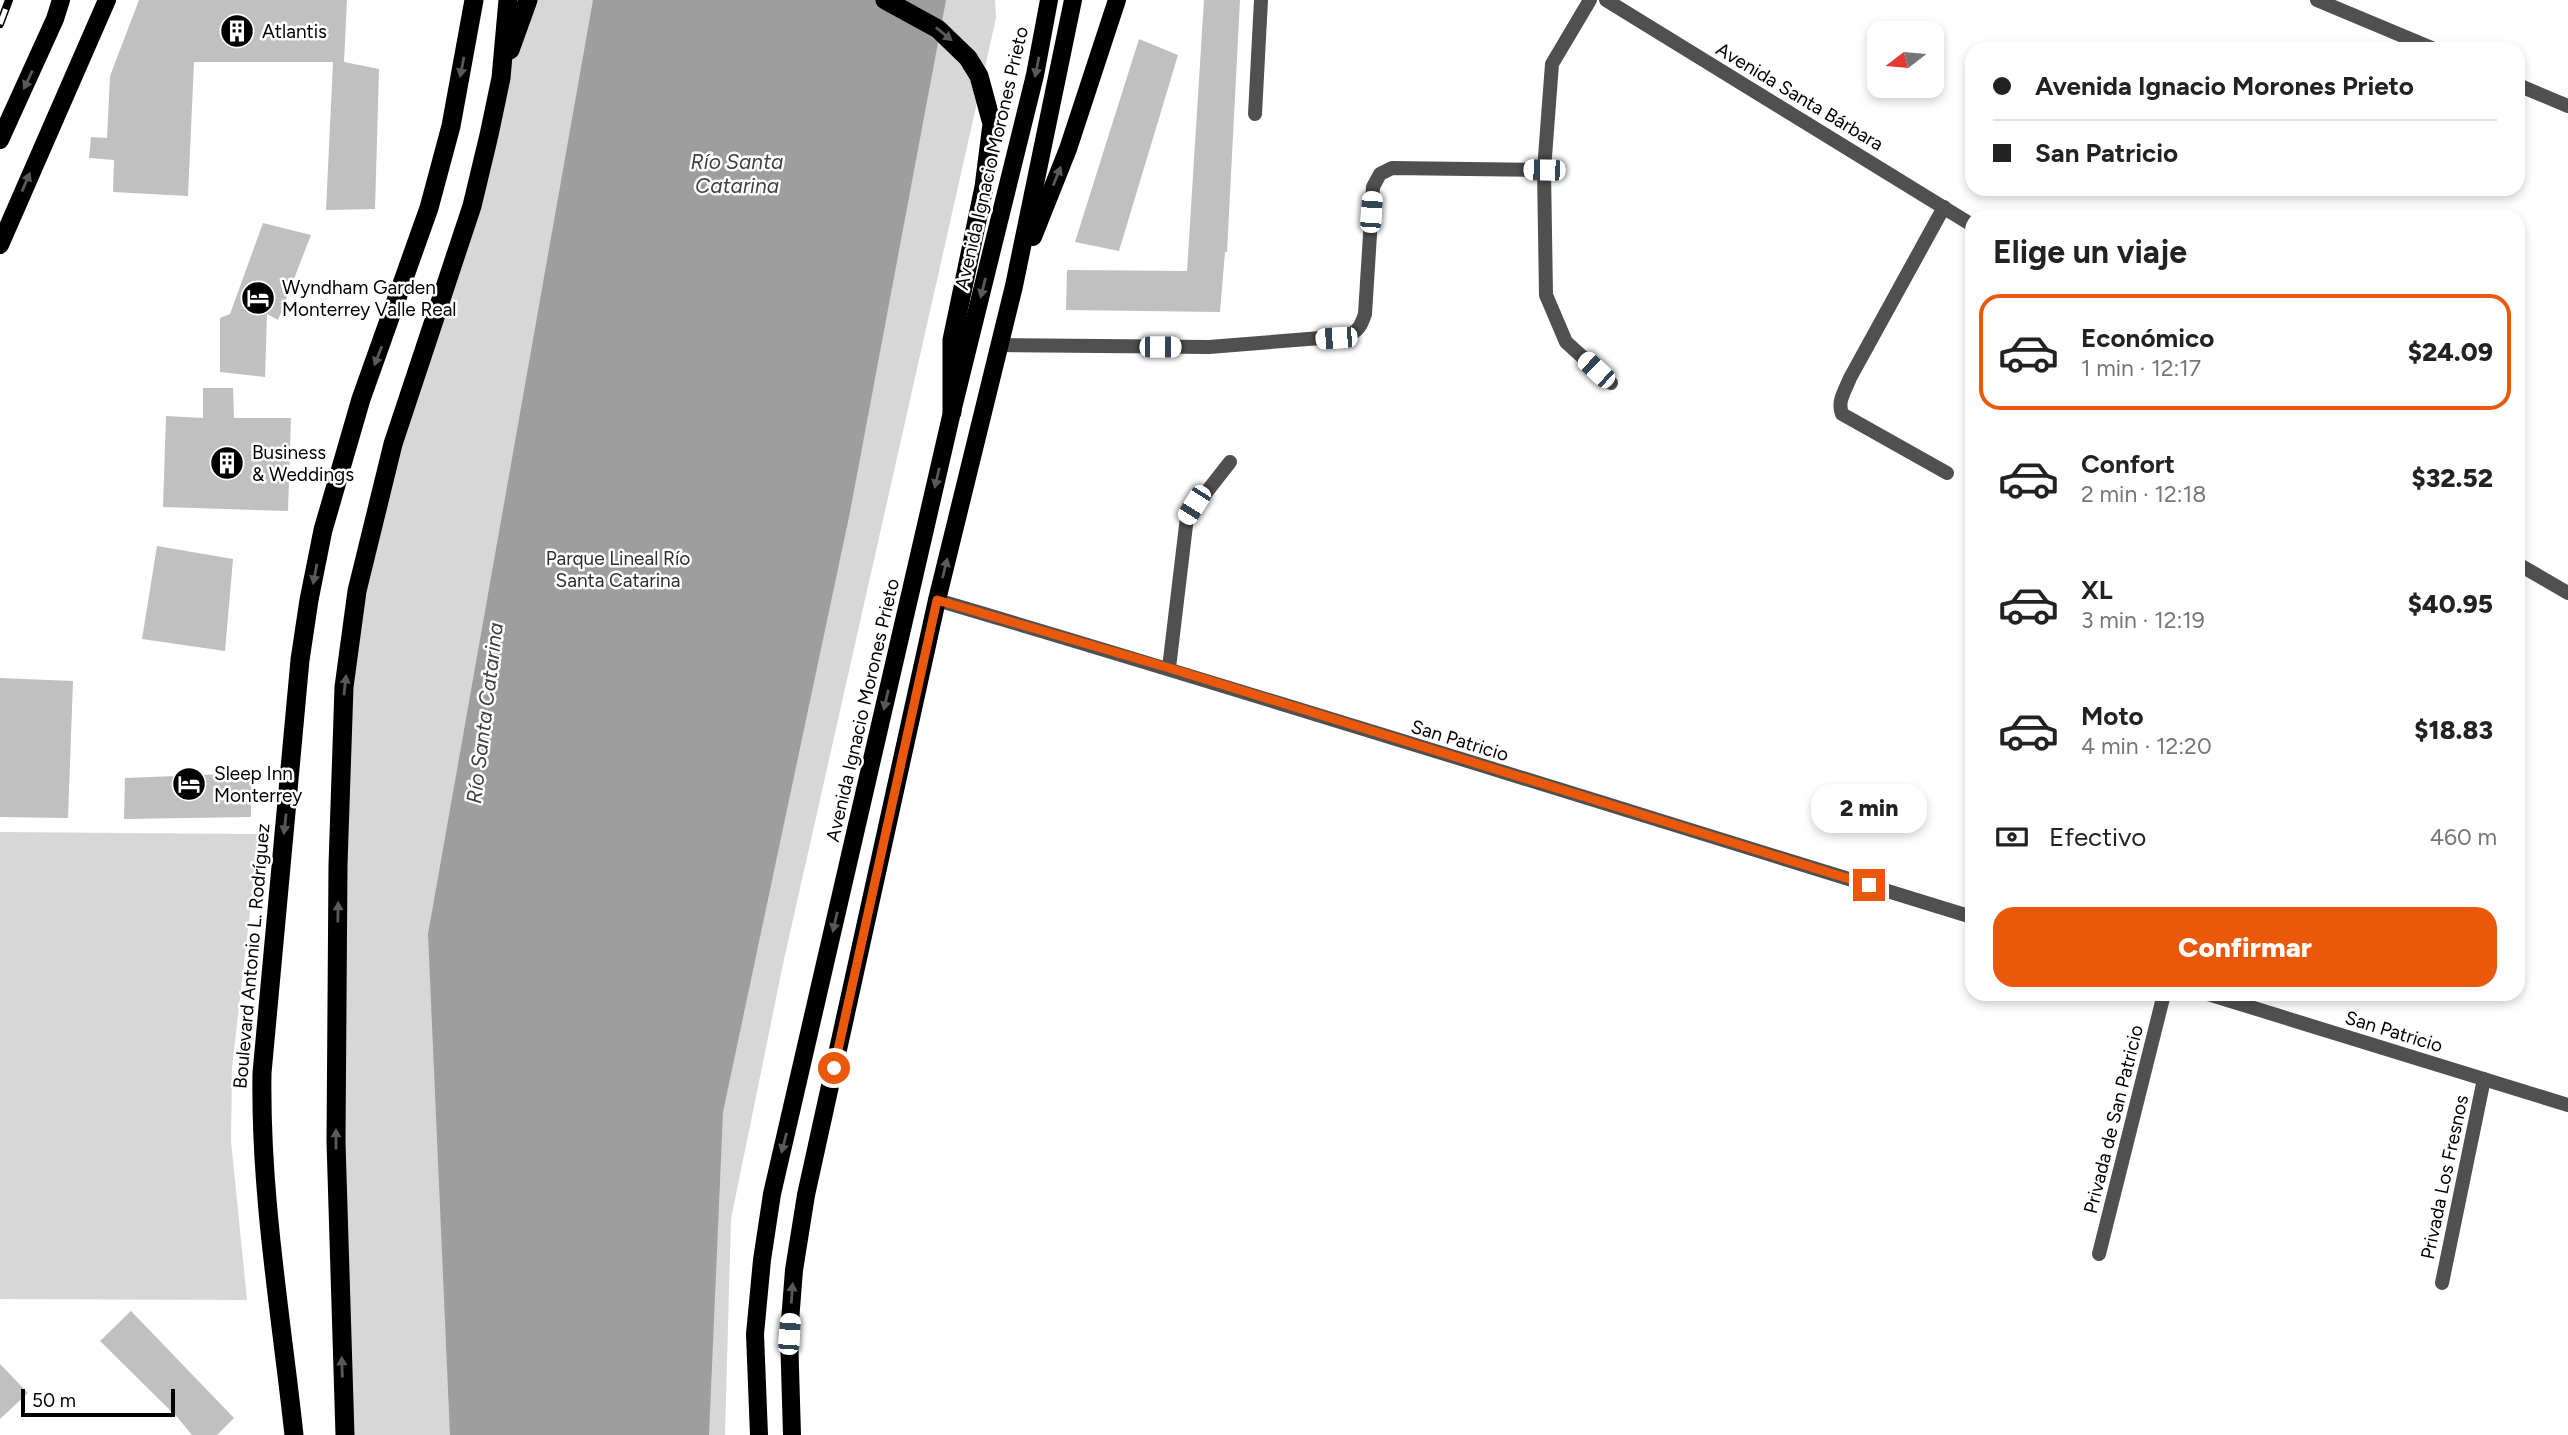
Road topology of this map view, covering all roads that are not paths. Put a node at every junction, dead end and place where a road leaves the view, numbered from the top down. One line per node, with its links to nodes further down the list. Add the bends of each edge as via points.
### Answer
1 (61, 0): 19 (main road, one-way to 19)
2 (107, 0): 23 (main road, one-way to 2)
3 (474, 0): 41 (highway, Boulevard Antonio L. Rodríguez, one-way to 41, via 451,126 429,208 361,399 323,530 300,660 261,1122)
4 (508, 0): 15 (highway)
5 (528, 0): 15 (highway)
6 (885, 0): 27 (highway, one-way to 27, via 938,29 968,58 979,76 992,124 984,187 952,340)
7 (1049, 0): 27 (main road, Avenida Ignacio Morones Prieto, one-way to 27, via 1035,75)
8 (1073, 0): 24 (main road)
9 (1117, 0): 24 (main road, one-way to 9, via 1068,149)
10 (1261, 0): 18 (street)
11 (1590, 0): 20 (street, via 1552,64)
12 (1606, 0): 21 (street, Avenida Santa Bárbara)
13 (2317, 0): 14 (street)
14 (2417, 42)
15 (501, 78): 42 (highway, one-way to 15, via 336,1142 344,687 358,591 393,444 472,206)
16 (2525, 88): 17 (street)
17 (2568, 106)
18 (1255, 114)
19 (0, 140)
20 (1544, 170): 25 (street, via 1392,168 1375,178 1362,325 1346,337 1209,347); 26 (street, via 1546,295 1566,342)
21 (1944, 207): 22 (street, Avenida Santa Bárbara); 29 (street, via 1850,379 1840,408 1842,414)
22 (1965, 220)
23 (0, 245)
24 (1014, 286): 25 (main road)
25 (998, 345): 32 (main road, one-way to 25)
26 (1611, 383)
27 (952, 412): 43 (main road, Avenida Ignacio Morones Prieto, one-way to 43, via 772,1194 755,1334)
28 (1230, 462): 33 (street, via 1186,517)
29 (1947, 473)
30 (2525, 568): 31 (street)
31 (2568, 593)
32 (937, 600): 33 (street, San Patricio); 44 (main road, one-way to 32, via 789,1334 806,1195)
33 (1169, 668): 34 (street, San Patricio)
34 (1965, 915)
35 (2162, 1001): 39 (street, Privada de San Patricio)
36 (2231, 1001): 37 (street, San Patricio)
37 (2484, 1079): 38 (street, San Patricio); 40 (street, Privada Los Fresnos)
38 (2568, 1105)
39 (2099, 1254)
40 (2442, 1283)
41 (295, 1435)
42 (345, 1435)
43 (759, 1435)
44 (792, 1435)

